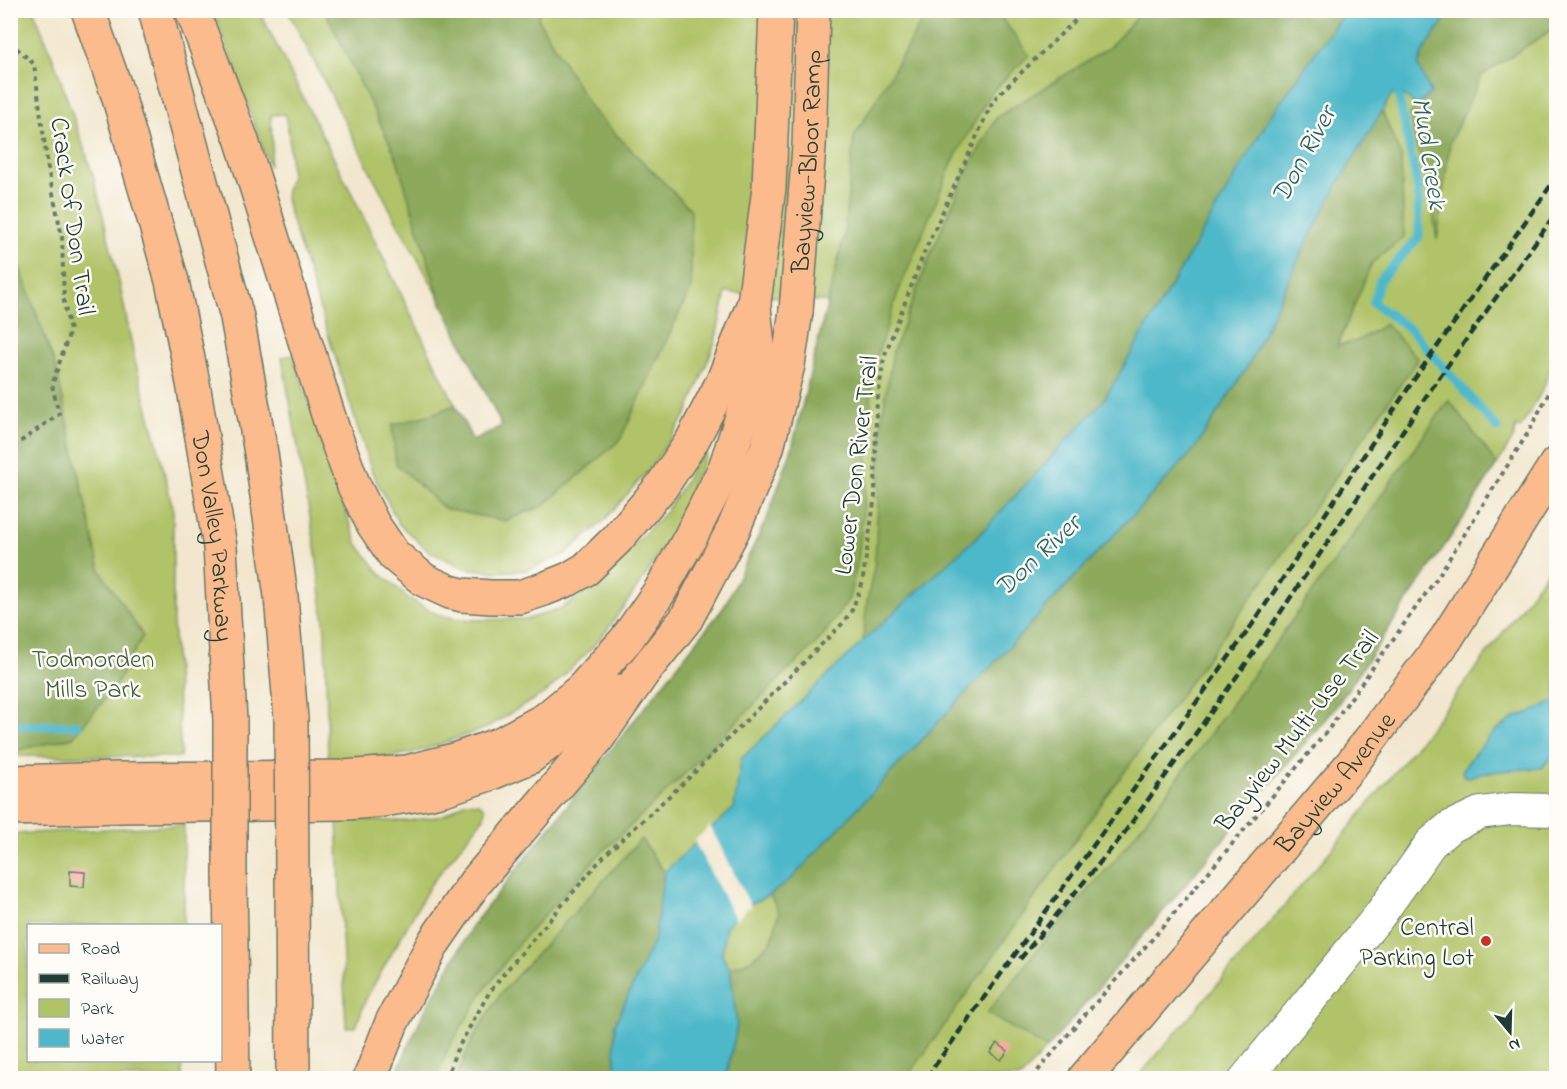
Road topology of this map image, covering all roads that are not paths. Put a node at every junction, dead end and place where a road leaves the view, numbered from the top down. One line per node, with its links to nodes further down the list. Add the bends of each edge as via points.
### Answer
1 (88, 10): 12 (main road, Don Valley Parkway, bridge, via 118,95 172,281 220,547 230,720)
2 (155, 10): 17 (main road, bridge, via 237,317 281,596 291,719)
3 (192, 10): 6 (main road, via 241,138 354,486 394,555 424,580 462,595 520,597 544,590 586,568 662,486 692,441 723,381)
4 (776, 10): 6 (main road, Bayview-Bloor Ramp, via 769,188)
5 (813, 10): 8 (main road, Bayview-Bloor Ramp, via 809,147 796,310 788,365 767,448 733,530 686,619)
6 (754, 303): 9 (main road, via 759,355 725,468 660,591 626,640 581,690 546,719 500,744 407,772 344,777)
7 (1557, 464): 19 (main road, Bayview Avenue, via 1446,639 1351,765)
8 (642, 674): 10 (main road, via 530,757 435,791 347,803); 18 (main road, via 597,739 474,884 434,942 392,1022)
9 (10, 782)
10 (10, 809)
11 (1557, 810): 20 (lane, via 1480,813 1443,832)
12 (232, 1004): 13 (main road); 16 (main road, Don Valley Parkway)
13 (222, 1047)
14 (219, 1062): 15 (main road)
15 (216, 1078)
16 (232, 1078)
17 (293, 1078)
18 (370, 1078)
19 (1085, 1078)
20 (1246, 1078)

